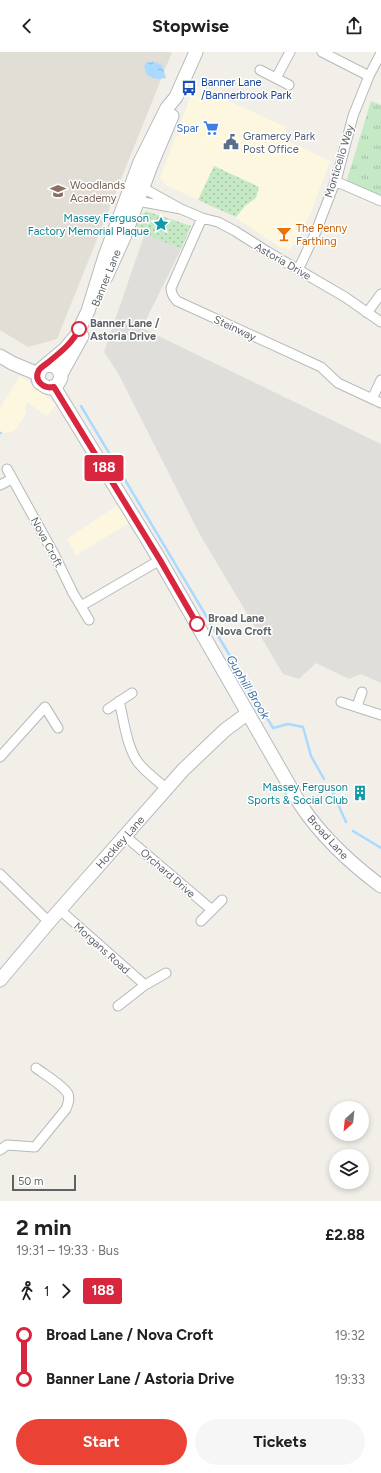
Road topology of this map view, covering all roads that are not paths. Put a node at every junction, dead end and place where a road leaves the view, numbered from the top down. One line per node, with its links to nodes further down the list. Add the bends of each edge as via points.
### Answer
1 (196, 52): 9 (street, Banner Lane)
2 (290, 52): 7 (street)
3 (322, 52): 6 (street)
4 (381, 53): 6 (street, Monticello Way)
5 (260, 70): 7 (street)
6 (369, 76): 10 (street, Monticello Way, via 353,116)
7 (276, 78): 8 (street)
8 (289, 85)
9 (176, 97): 11 (street, Banner Lane, via 175,109); 12 (street, Banner Lane, via 167,108 142,158)
10 (335, 181): 13 (street); 16 (street, Monticello Way)
11 (143, 188): 12 (street, Banner Lane); 14 (street, Astoria Drive)
12 (132, 200): 14 (street, Astoria Drive); 21 (street, Banner Lane, via 115,231 88,311 76,336); 22 (street, Banner Lane, via 125,235 79,343)
13 (381, 201)
14 (181, 209): 15 (street, Astoria Drive)
15 (202, 218): 16 (street, Astoria Drive, via 218,222 235,231); 25 (street, Steinway, via 171,288 174,298 321,367 338,383)
16 (298, 270): 18 (street, Astoria Drive)
17 (381, 294): 18 (street)
18 (367, 313): 19 (street, Astoria Drive)
19 (381, 322)
20 (0, 356): 21 (street, via 12,364)
21 (41, 370): 22 (street, via 53,365); 24 (street, via 42,386)
22 (61, 374): 24 (street, via 59,382)
23 (381, 380): 25 (street)
24 (54, 387): 30 (street, Broad Lane)
25 (372, 399): 26 (street, Steinway)
26 (381, 403)
27 (7, 468): 28 (street, Nova Croft)
28 (12, 479): 29 (street); 31 (street, Nova Croft)
29 (0, 485)
30 (160, 560): 31 (street); 39 (street, Broad Lane)
31 (81, 606): 32 (street, Nova Croft)
32 (89, 620)
33 (362, 692): 37 (street)
34 (132, 693): 35 (street)
35 (119, 701): 38 (street); 43 (street, via 129,742 137,760)
36 (341, 702): 37 (street)
37 (357, 706): 40 (street)
38 (108, 709)
39 (248, 713): 43 (street, Hockley Lane, via 202,751); 46 (street, Broad Lane, via 311,820 354,865)
40 (381, 715)
41 (58, 728): 42 (street, via 45,707)
42 (0, 757)
43 (167, 789): 44 (street, Hockley Lane)
44 (125, 836): 48 (street, Hockley Lane); 49 (street, Orchard Drive)
45 (0, 874): 51 (street)
46 (379, 882)
47 (222, 900): 49 (street)
48 (60, 910): 51 (street, Hockley Lane); 54 (street, Morgans Road)
49 (212, 910): 50 (street)
50 (201, 921)
51 (48, 922): 53 (street, Hockley Lane)
52 (166, 973): 54 (street)
53 (0, 980)
54 (145, 985): 55 (street)
55 (118, 1006)
56 (36, 1068): 57 (street, via 68,1094 69,1102 66,1109 35,1147 7,1145)
57 (0, 1150)

